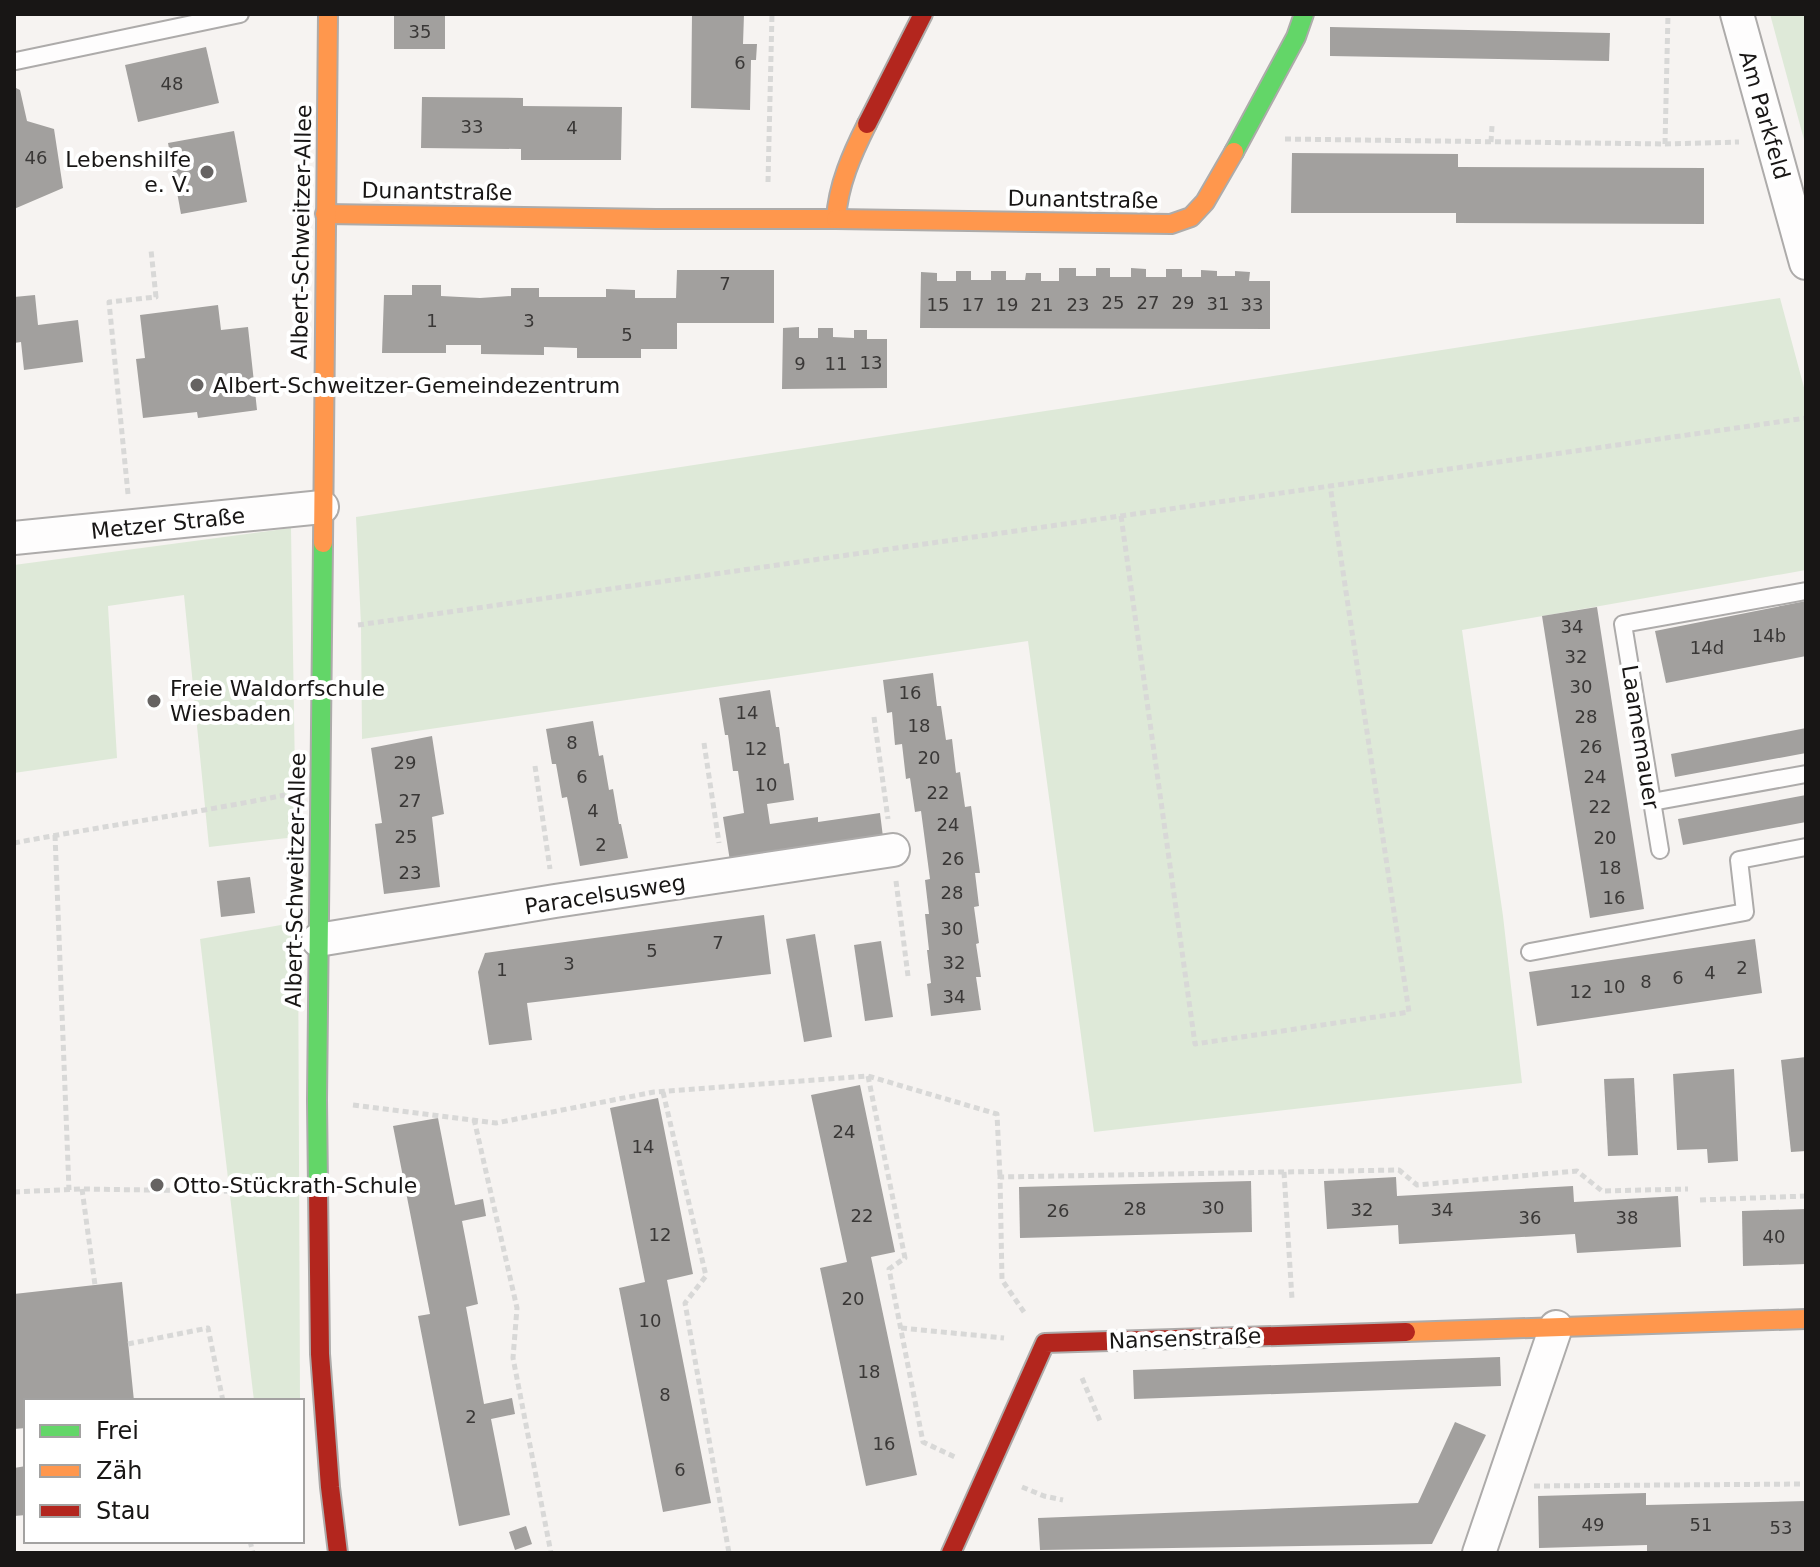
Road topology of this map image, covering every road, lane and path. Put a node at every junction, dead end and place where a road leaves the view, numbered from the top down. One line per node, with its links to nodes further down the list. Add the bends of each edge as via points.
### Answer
1 (240, 14): 8 (lane)
2 (328, 14): 14 (street, Albert-Schweitzer-Allee)
3 (772, 14): 15 (path)
4 (923, 14): 16 (street, via 850,158)
5 (1304, 14): 10 (street, Dunantstraße)
6 (1668, 14): 13 (path)
7 (1737, 14): 11 (street, Am Parkfeld)
8 (16, 61)
9 (1492, 126): 12 (path)
10 (1242, 138): 12 (path); 16 (street, Dunantstraße, via 1205,202 1191,217 1171,224)
11 (1772, 141): 13 (path); 18 (street, Am Parkfeld)
12 (1491, 142): 13 (path)
13 (1665, 144)
14 (325, 214): 15 (street, Dunantstraße); 21 (street, Albert-Schweitzer-Allee)
15 (767, 219): 16 (street, Dunantstraße)
16 (836, 219)
17 (151, 250): 23 (path, via 156,297 109,302)
18 (1806, 263)
19 (1806, 418): 20 (path)
20 (1330, 485): 22 (path); 22 (path, via 1409,1012 1195,1044)
21 (322, 507): 23 (street, Metzer Straße); 26 (street, Albert-Schweitzer-Allee)
22 (1121, 516): 26 (path)
23 (131, 527): 24 (street, Metzer Straße)
24 (14, 538)
25 (1806, 591): 32 (lane, Laamemauer, via 1623,624)
26 (321, 630): 31 (street, Albert-Schweitzer-Allee)
27 (874, 717): 36 (path)
28 (704, 743): 38 (path)
29 (535, 766): 39 (path)
30 (1806, 774): 32 (lane)
31 (319, 788): 33 (path); 40 (street, Albert-Schweitzer-Allee)
32 (1652, 802): 37 (lane, Laamemauer)
33 (55, 835): 34 (path); 51 (path)
34 (14, 843)
35 (1806, 847): 41 (lane, via 1739,860 1745,912)
36 (893, 850): 38 (street, Paracelsusweg); 42 (path)
37 (1660, 850)
38 (723, 876): 39 (street, Paracelsusweg)
39 (555, 901): 40 (street, Paracelsusweg)
40 (318, 940): 45 (street, Albert-Schweitzer-Allee)
41 (1530, 952)
42 (908, 976)
43 (868, 1076): 44 (path); 48 (path, via 997,1114); 59 (path, via 905,1258 889,1269)
44 (663, 1092): 46 (path, via 496,1123); 71 (path, via 706,1276 685,1303)
45 (317, 1100): 46 (path); 53 (street, Albert-Schweitzer-Allee)
46 (474, 1119): 70 (path, via 517,1308 513,1358)
47 (1284, 1172): 48 (path); 50 (path, via 1399,1170 1417,1185 1577,1171 1602,1191); 60 (path)
48 (1000, 1177): 61 (path, via 1002,1280)
49 (82, 1189): 51 (path); 53 (path); 56 (path)
50 (1688, 1189)
51 (69, 1190): 52 (path)
52 (14, 1192)
53 (319, 1193): 69 (street, Albert-Schweitzer-Allee, via 320,1354)
54 (1806, 1196): 55 (path)
55 (1700, 1200)
56 (95, 1285)
57 (1806, 1319): 58 (street, Nansenstraße)
58 (1556, 1327): 60 (street, Nansenstraße); 68 (street)
59 (901, 1328): 61 (path); 66 (path, via 923,1442)
60 (1295, 1335): 61 (street, Nansenstraße)
61 (1045, 1343): 66 (street)
62 (128, 1344): 64 (path, via 208,1328)
63 (1081, 1374): 65 (path)
64 (223, 1399)
65 (1100, 1421)
66 (988, 1473): 72 (street)
67 (1806, 1484): 68 (path)
68 (1501, 1487): 73 (street)
69 (338, 1553)
70 (551, 1553)
71 (729, 1553)
72 (951, 1553)
73 (1479, 1553)

